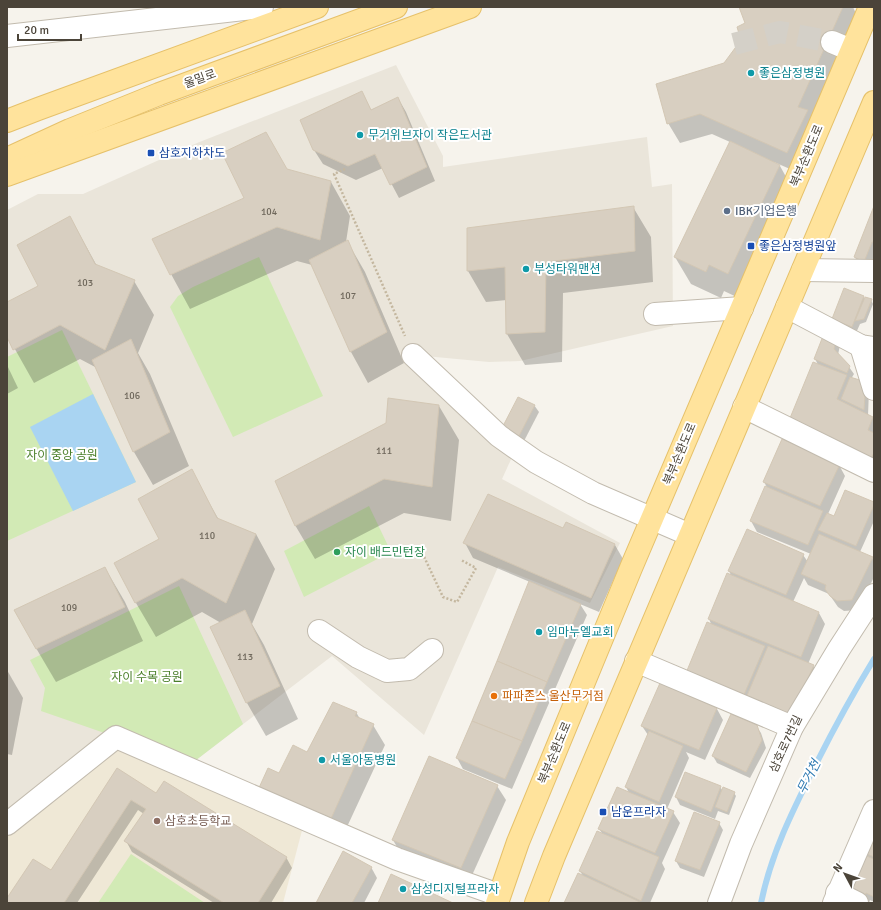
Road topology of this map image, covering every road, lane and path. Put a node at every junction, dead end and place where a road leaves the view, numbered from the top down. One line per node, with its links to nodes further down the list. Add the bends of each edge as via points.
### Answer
1 (262, 7): 7 (street)
2 (278, 7): 8 (main road)
3 (317, 7): 8 (main road)
4 (396, 7): 12 (main road, 울밀로, via 159,94)
5 (470, 7): 14 (main road)
6 (870, 7): 18 (main road, 북부순환도로, via 842,46)
7 (7, 36)
8 (151, 68): 10 (main road)
9 (874, 102): 11 (main road)
10 (7, 122)
11 (869, 129): 15 (main road)
12 (7, 159)
13 (345, 169): 21 (path, via 334,174)
14 (7, 175)
15 (802, 270): 16 (street); 17 (main road)
16 (874, 271)
17 (787, 307): 20 (street); 23 (main road)
18 (742, 308): 19 (street); 25 (main road, 북부순환도로)
19 (655, 314)
20 (868, 347): 22 (street)
21 (413, 355): 25 (street, via 499,436 536,462 593,493)
22 (874, 389)
23 (744, 407): 24 (street); 26 (main road)
24 (874, 470)
25 (652, 519): 26 (street); 37 (main road, 북부순환도로, via 518,842)
26 (690, 535): 32 (main road)
27 (419, 546): 28 (path, via 443,597 456,602 476,568)
28 (461, 560)
29 (874, 595): 33 (street, 삼호로7번길)
30 (319, 631): 31 (street, via 358,657 388,671 409,669)
31 (432, 650)
32 (636, 661): 33 (street); 38 (main road)
33 (792, 727): 39 (street, 삼호로7번길, via 741,844)
34 (874, 811): 36 (street)
35 (7, 824): 37 (street, via 116,737 396,859)
36 (836, 898): 40 (street)
37 (498, 899)
38 (536, 903)
39 (719, 903)
40 (857, 903)

